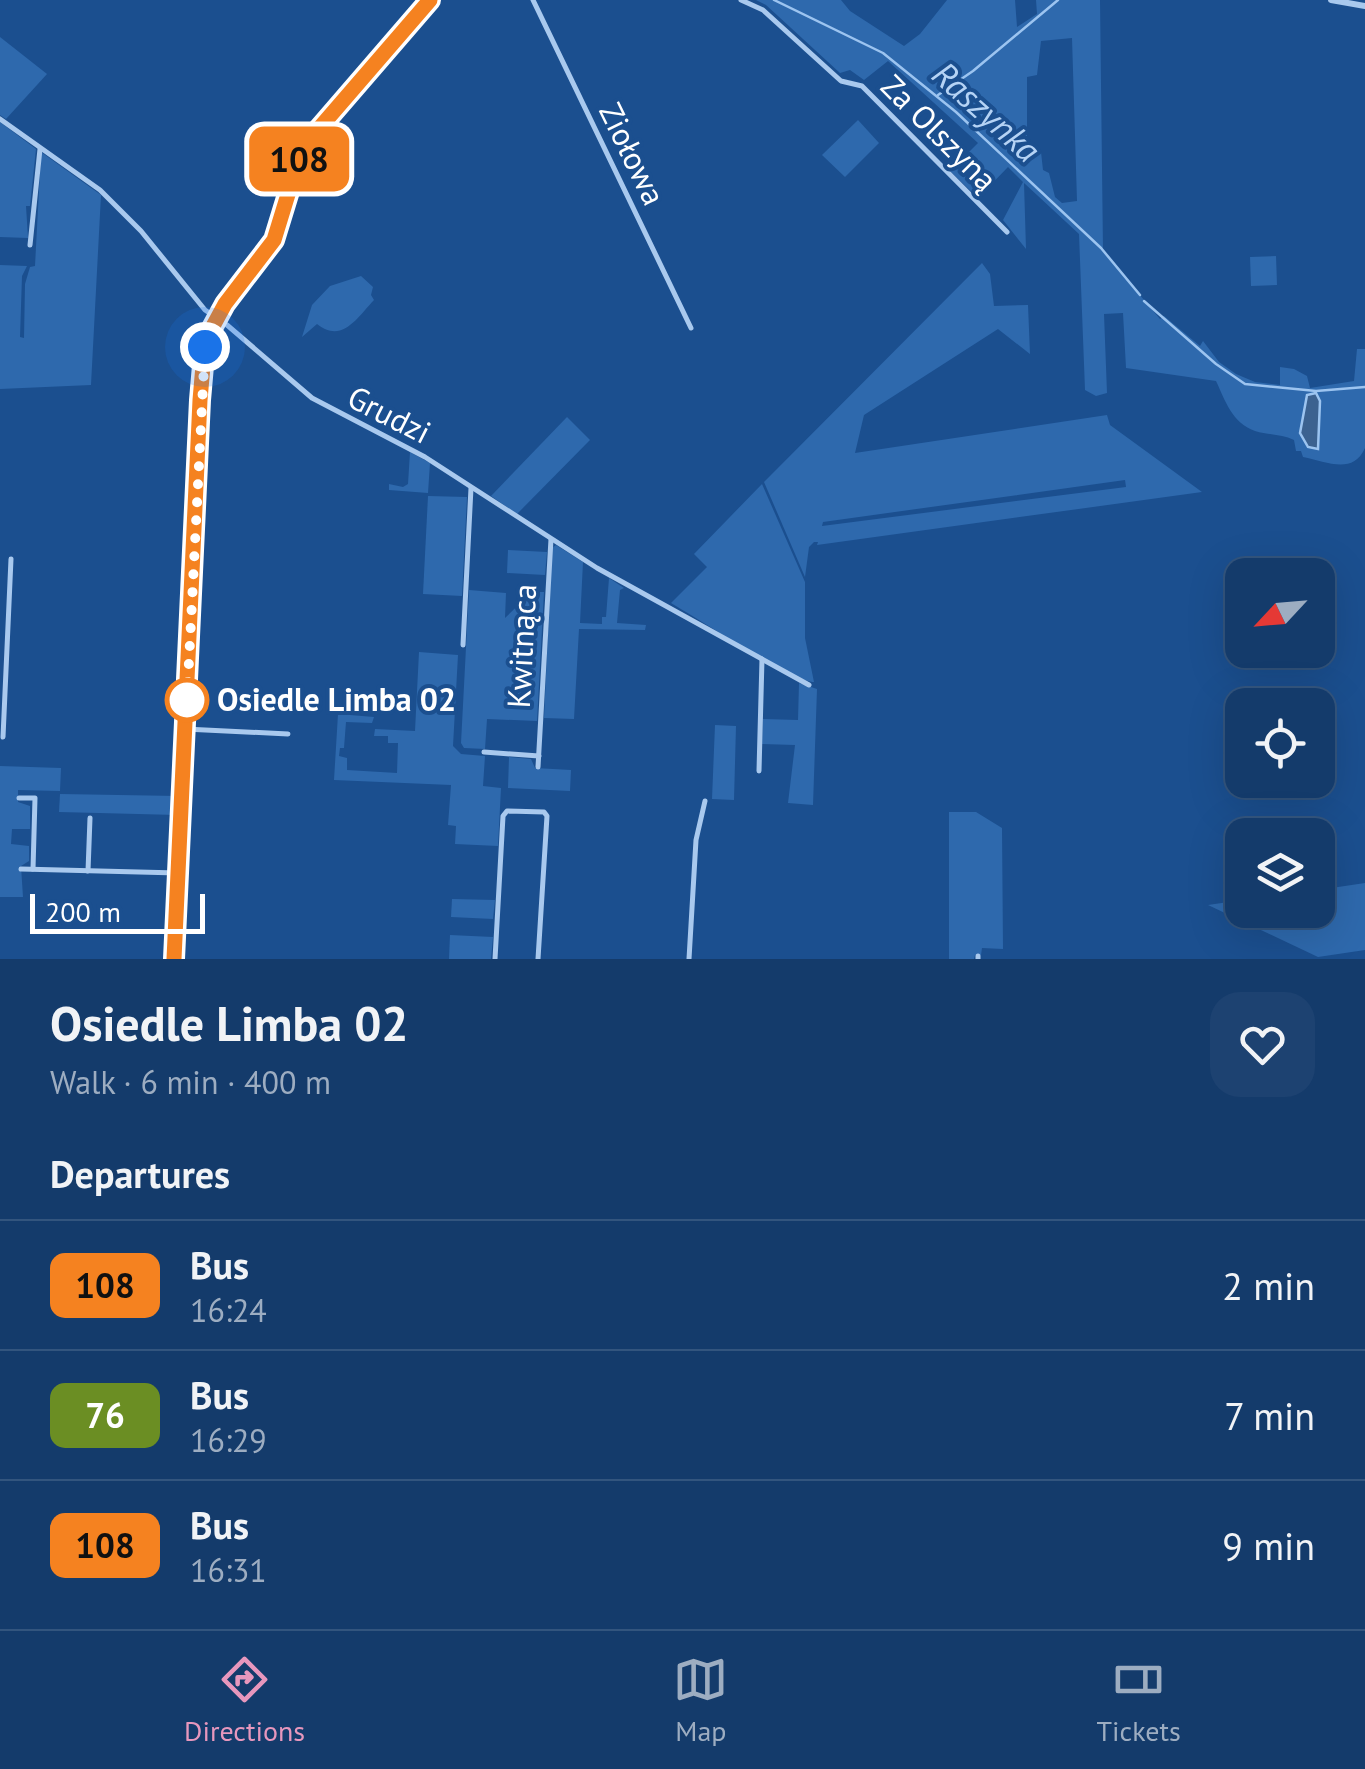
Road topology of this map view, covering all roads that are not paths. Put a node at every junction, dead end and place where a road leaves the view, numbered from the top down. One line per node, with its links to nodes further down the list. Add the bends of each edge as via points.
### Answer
1 (533, 0): 11 (street, Ziołowa)
2 (741, 0): 8 (street, Za Olszyną, via 763,10 841,81 862,86)
3 (1332, 0): 5 (street)
4 (426, 1): 10 (street, via 310,139 274,240)
5 (1365, 6)
6 (0, 119): 7 (street, Grudzi)
7 (40, 149): 9 (street); 10 (street, Grudzi, via 121,209)
8 (1007, 232)
9 (30, 244)
10 (216, 317): 12 (street, Grudzi, via 312,398); 18 (street, via 203,362)
11 (691, 328)
12 (471, 487): 13 (street, Grudzi); 15 (street, Kwitnąca)
13 (551, 538): 16 (street, Grudzi); 22 (street, Kwitnąca)
14 (12, 559): 20 (street)
15 (462, 645)
16 (762, 659): 17 (street, Grudzi); 24 (street)
17 (809, 685)
18 (185, 729): 19 (street); 31 (street)
19 (288, 734)
20 (3, 737)
21 (484, 752): 22 (street, Kwitnąca)
22 (538, 756): 23 (street, Kwitnąca)
23 (538, 767)
24 (759, 771)
25 (19, 798): 29 (street, via 35,798)
26 (705, 801): 35 (street, via 696,840)
27 (90, 818): 30 (street)
28 (21, 869): 29 (street)
29 (33, 869): 30 (street)
30 (88, 871): 31 (street)
31 (178, 873): 32 (street)
32 (174, 959)
33 (495, 959): 34 (street, via 507,811 547,816)
34 (538, 959)
35 (689, 959)

